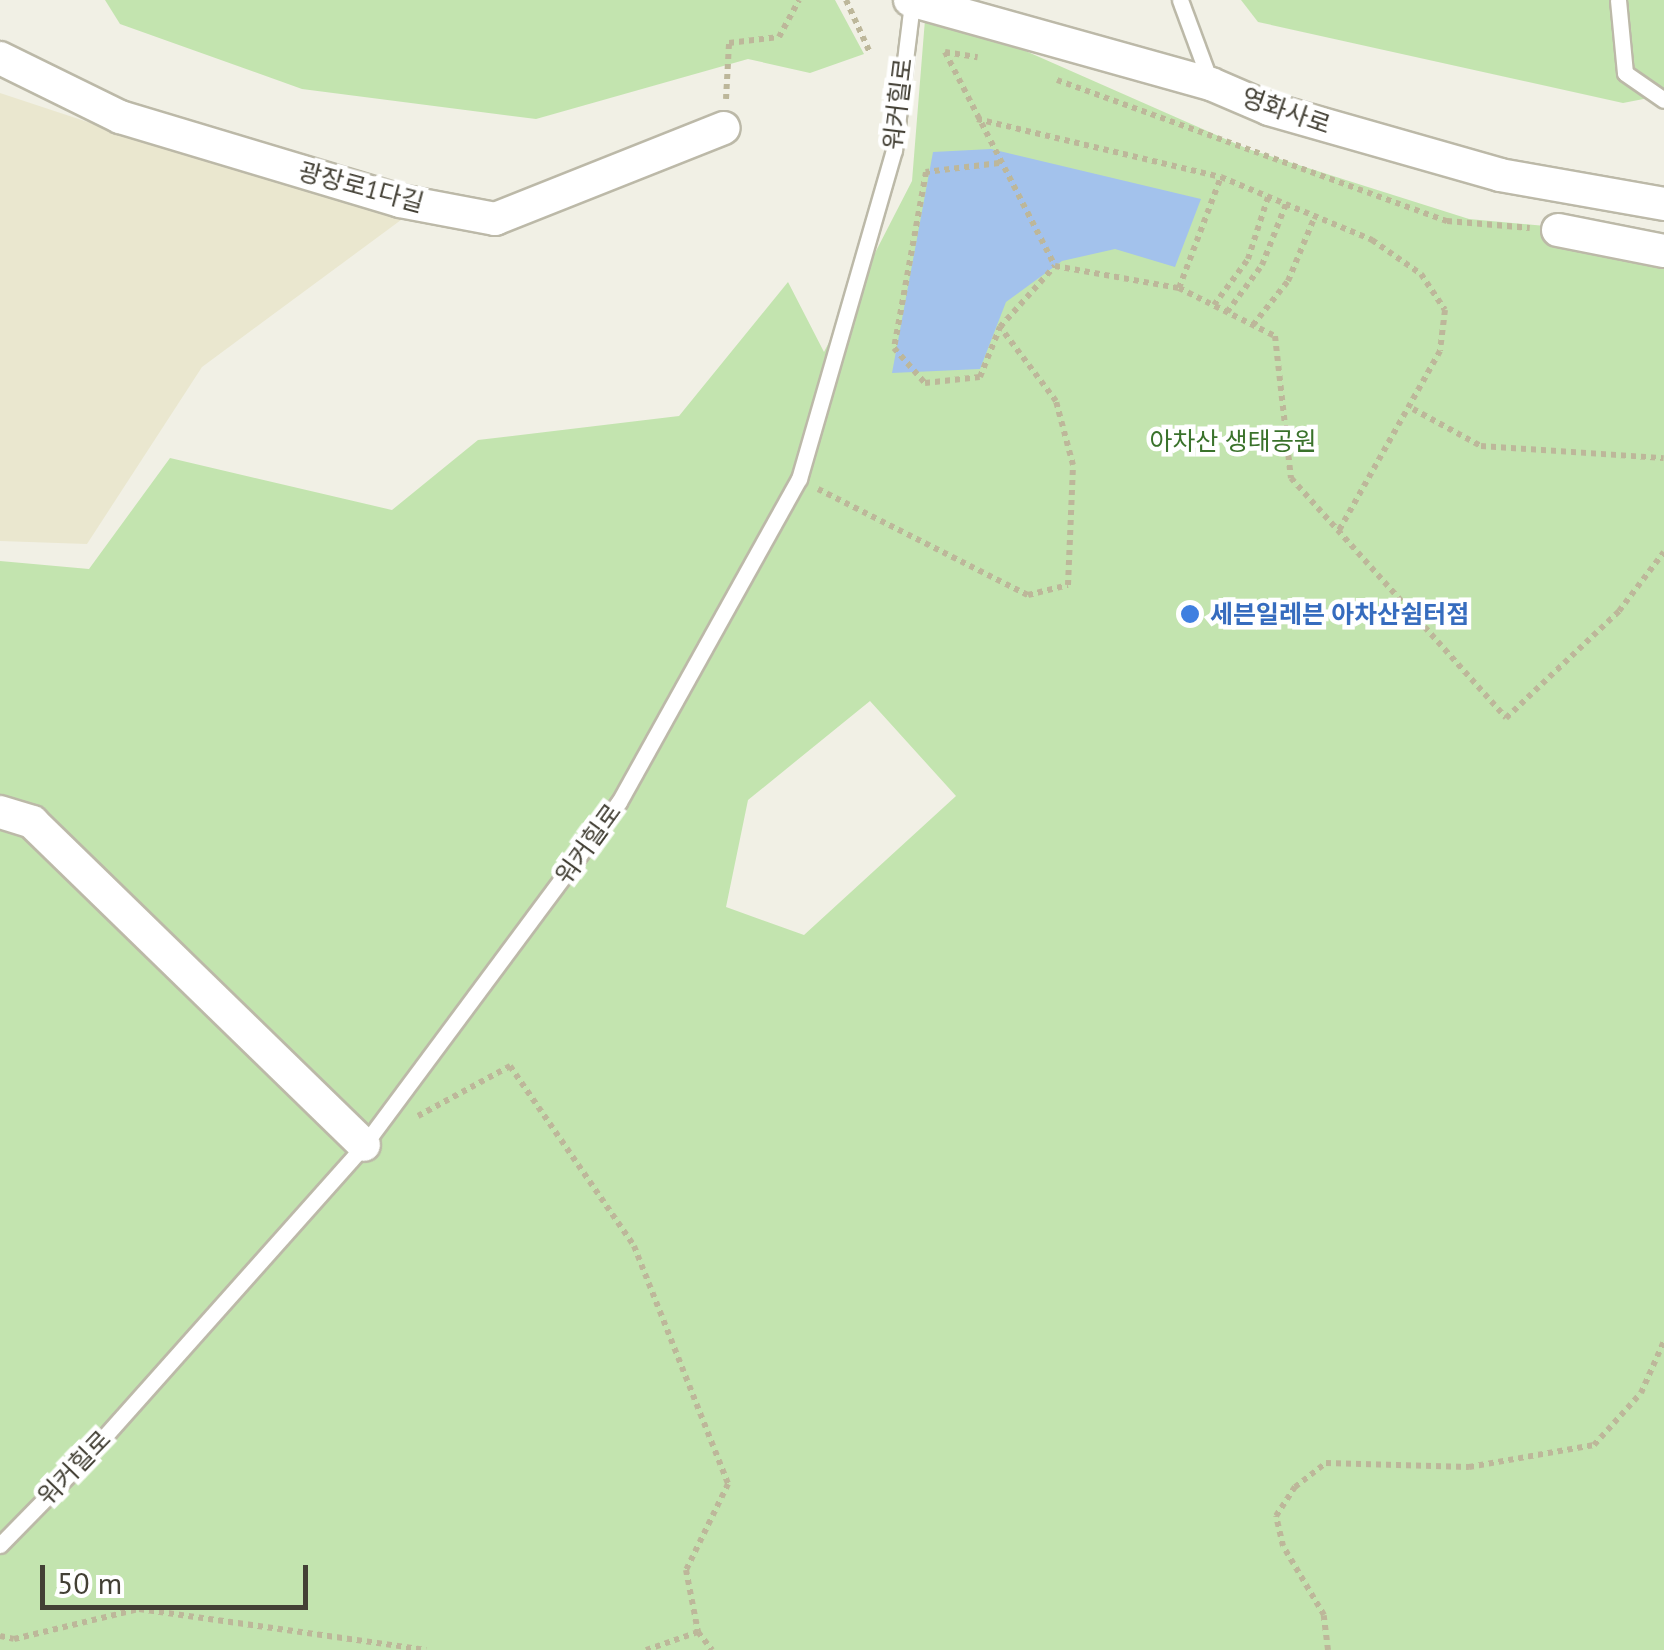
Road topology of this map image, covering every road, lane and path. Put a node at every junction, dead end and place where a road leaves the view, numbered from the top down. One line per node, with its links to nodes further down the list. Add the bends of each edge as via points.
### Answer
1 (799, 0): 13 (path, via 779,36 729,43)
2 (846, 0): 6 (path)
3 (1618, 0): 11 (lane, via 1625,73)
4 (911, 2): 10 (street, 영화사로); 30 (lane, 워커힐로, via 894,150)
5 (1187, 4): 10 (lane)
6 (870, 53)
7 (0, 58): 13 (street, 광장로1다길, via 120,117 400,201 496,220)
8 (998, 60): 12 (path, via 944,52)
9 (1050, 78): 20 (path, via 1447,220)
10 (1211, 84): 18 (street, 영화사로, via 1269,108 1500,174)
11 (1664, 100)
12 (976, 119): 14 (path); 15 (path)
13 (724, 128)
14 (999, 163): 22 (path); 27 (path, via 926,172 894,348 925,383 980,377)
15 (1222, 178): 16 (path); 23 (path)
16 (1268, 197): 17 (path); 24 (path, via 1248,260)
17 (1286, 204): 19 (path); 25 (path, via 1262,265)
18 (1664, 204)
19 (1315, 216): 26 (path, via 1288,281); 28 (path, via 1372,240 1422,274 1445,310 1440,352)
20 (1558, 230): 21 (street)
21 (1664, 251)
22 (1055, 266): 23 (path); 27 (path)
23 (1180, 288): 24 (path)
24 (1214, 305): 25 (path)
25 (1227, 312): 26 (path)
26 (1253, 325): 31 (path, via 1274,336 1292,478)
27 (1000, 327): 30 (path, via 1056,401 1074,465 1068,585 1028,596)
28 (1413, 409): 29 (path, via 1482,446); 31 (path)
29 (1664, 458)
30 (799, 479): 35 (lane, 워커힐로, via 620,802)
31 (1339, 530): 32 (path, via 1506,718 1619,611)
32 (1664, 552)
33 (0, 812): 35 (street, via 32,822)
34 (412, 1119): 38 (path, via 510,1066 634,1246 728,1484 686,1570)
35 (364, 1145): 37 (lane, 워커힐로, via 90,1454)
36 (1664, 1341): 43 (path, via 1642,1392 1594,1445 1470,1467 1326,1463 1295,1487 1276,1516 1283,1546 1324,1615)
37 (0, 1544)
38 (698, 1632): 41 (path); 42 (path)
39 (0, 1636): 40 (path, via 14,1639 139,1609)
40 (426, 1650)
41 (646, 1650)
42 (712, 1650)
43 (1328, 1650)

